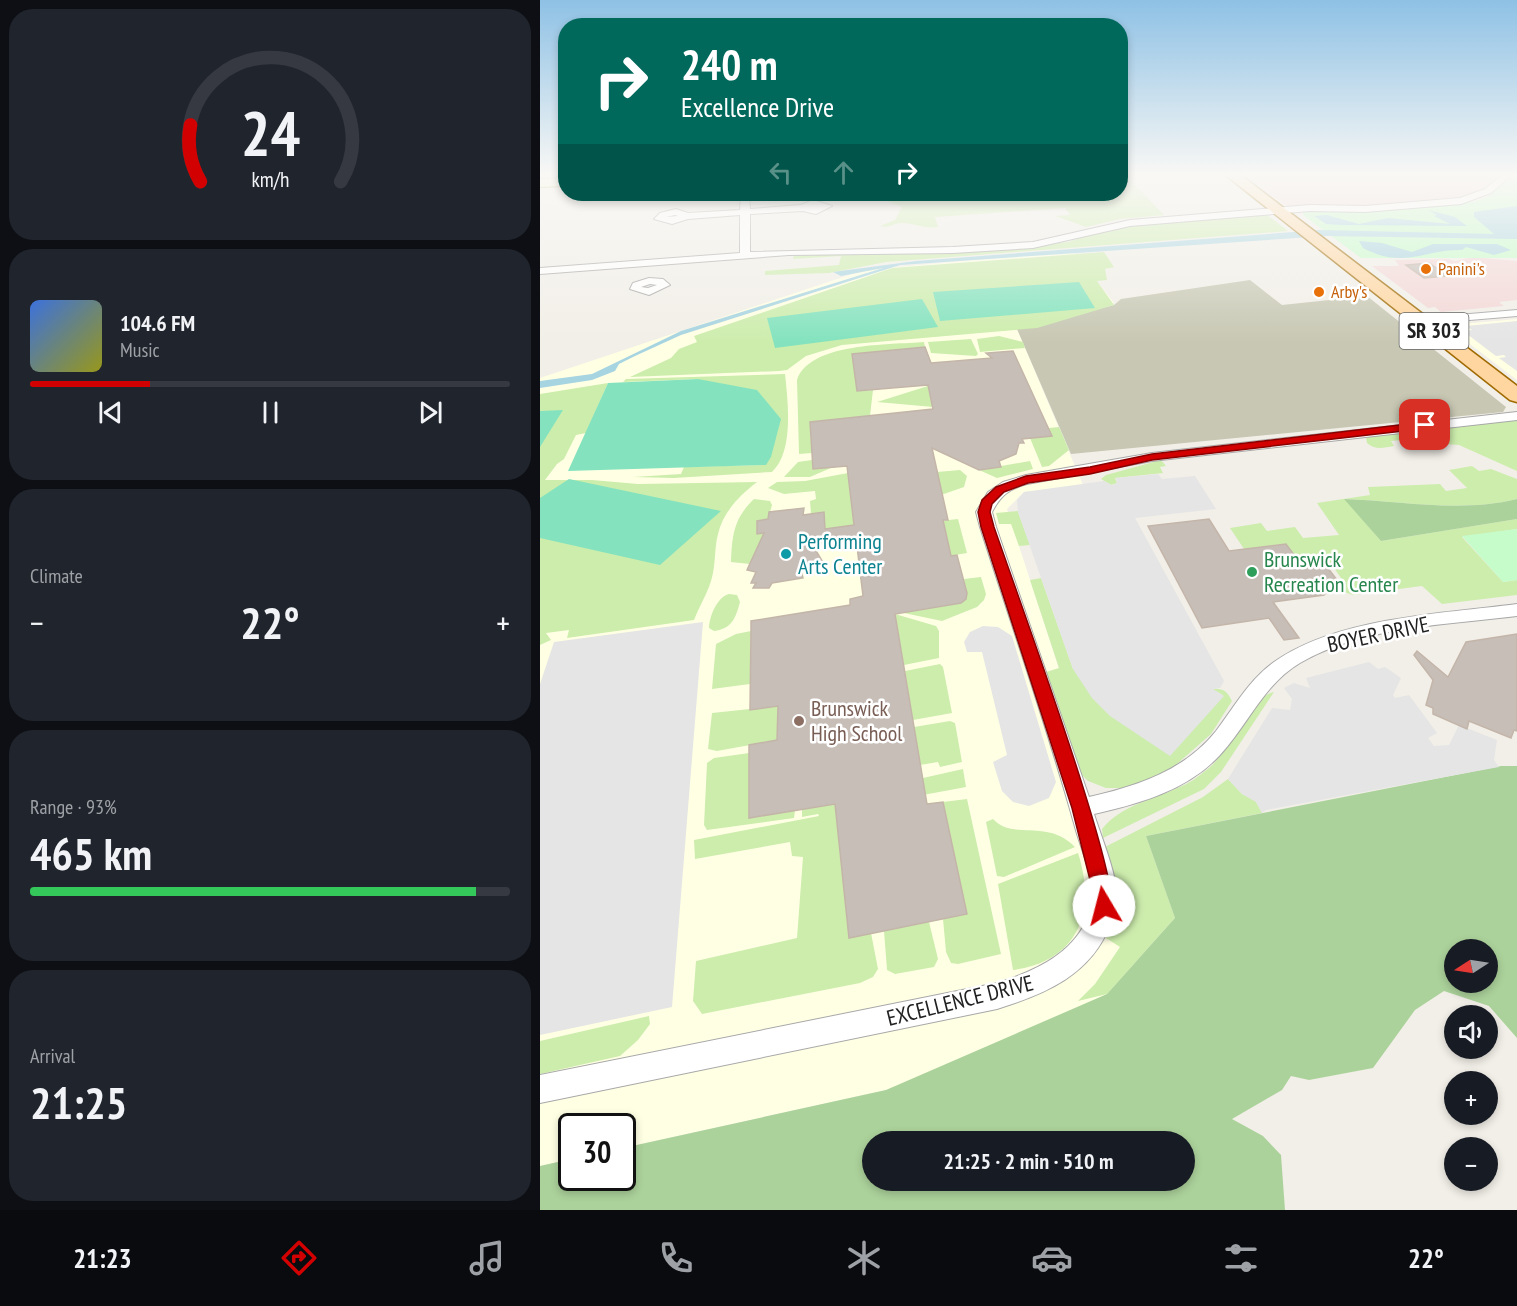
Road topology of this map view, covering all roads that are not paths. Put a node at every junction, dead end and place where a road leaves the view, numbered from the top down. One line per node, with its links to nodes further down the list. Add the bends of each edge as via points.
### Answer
1 (746, 229): 4 (street)
2 (1103, 229): 4 (street, via 1033,245)
3 (1303, 229): 10 (main road, SR 303)
4 (745, 255): 6 (street)
5 (540, 259): 7 (street)
6 (658, 262): 7 (street); 8 (street)
7 (541, 271)
8 (650, 281)
9 (1517, 312): 10 (street)
10 (1422, 321): 11 (main road, SR 303)
11 (1517, 396)
12 (1517, 416): 14 (street, EXCELLENCE DRIVE, via 1152,457 1026,480 993,495 984,512 987,527)
13 (1517, 610): 14 (street, BOYER DRIVE, via 1366,633 1295,657 1251,694 1212,749 1194,766 1139,792)
14 (1081, 808): 15 (street, EXCELLENCE DRIVE, via 1102,883 1104,906 1087,945 1053,975 997,996)
15 (540, 1089)

